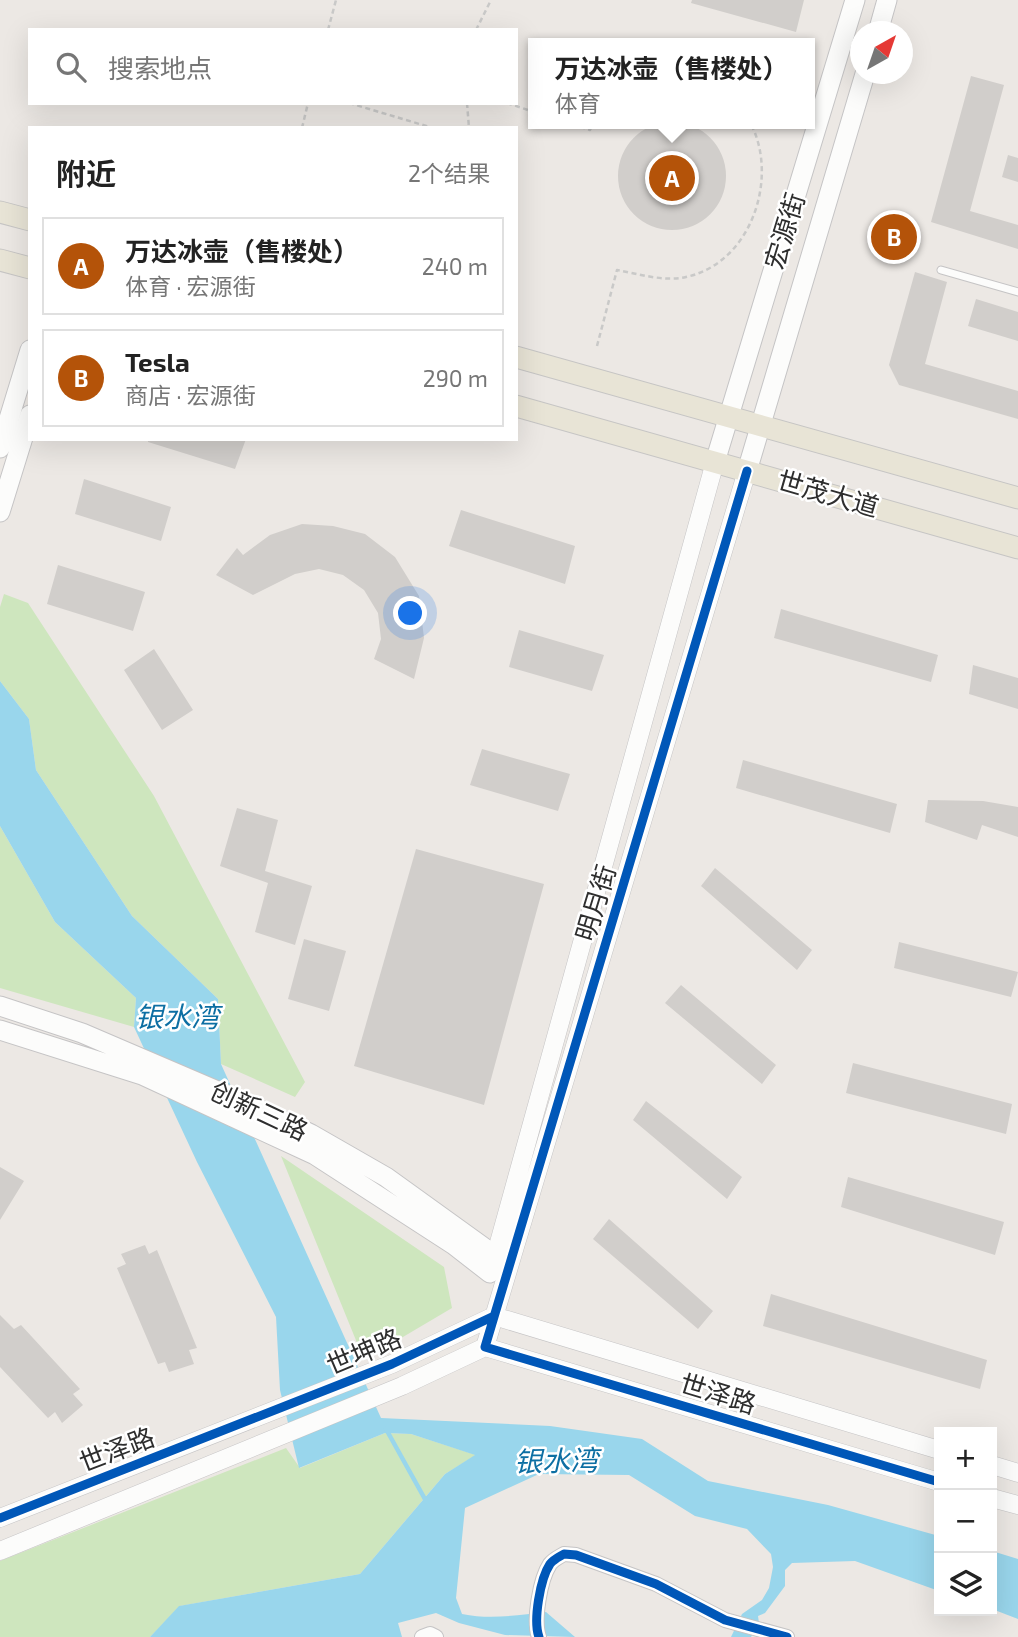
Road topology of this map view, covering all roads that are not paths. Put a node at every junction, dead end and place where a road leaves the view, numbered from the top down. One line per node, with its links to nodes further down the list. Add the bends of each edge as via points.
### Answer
1 (855, 0): 14 (main road, 宏源街)
2 (887, 0): 3 (main road)
3 (881, 21)
4 (862, 84): 16 (main road, 宏源街)
5 (0, 212): 6 (main road)
6 (28, 219)
7 (0, 260): 8 (main road)
8 (28, 267)
9 (942, 270): 10 (lane)
10 (1018, 292)
11 (28, 357): 17 (main road)
12 (518, 358): 14 (main road, 世茂大道)
13 (518, 407): 18 (main road, 世茂大道)
14 (729, 417): 16 (main road, 世茂大道); 18 (main road, 宏源街)
15 (28, 421): 21 (main road)
16 (760, 425): 19 (main road, 宏源街); 20 (main road, 世茂大道)
17 (0, 448)
18 (715, 462): 19 (main road, 世茂大道); 25 (street, 明月街)
19 (747, 471): 22 (main road, 世茂大道); 26 (street, 明月街)
20 (1018, 498)
21 (0, 512)
22 (1018, 548)
23 (0, 1006): 25 (main road, 创新三路, via 82,1033 311,1134 386,1177)
24 (0, 1030): 25 (main road, 创新三路, via 142,1074 259,1128 315,1155)
25 (494, 1265): 26 (street, 明月街)
26 (494, 1316): 27 (street, 明月街); 28 (street, 世坤路, via 392,1364); 30 (street, 世泽路)
27 (485, 1347): 29 (street, 世坤路); 33 (street, 世泽路)
28 (249, 1422): 36 (street, 世泽路)
29 (258, 1445): 37 (street, 世泽路)
30 (934, 1448)
31 (997, 1467): 32 (street)
32 (1018, 1473)
33 (934, 1481)
34 (997, 1499): 35 (street)
35 (1018, 1505)
36 (0, 1518)
37 (0, 1551)
38 (538, 1636): 41 (street, via 537,1611 545,1575 564,1554 656,1584 725,1620)
39 (422, 1637): 40 (street)
40 (436, 1637)
41 (787, 1637)

